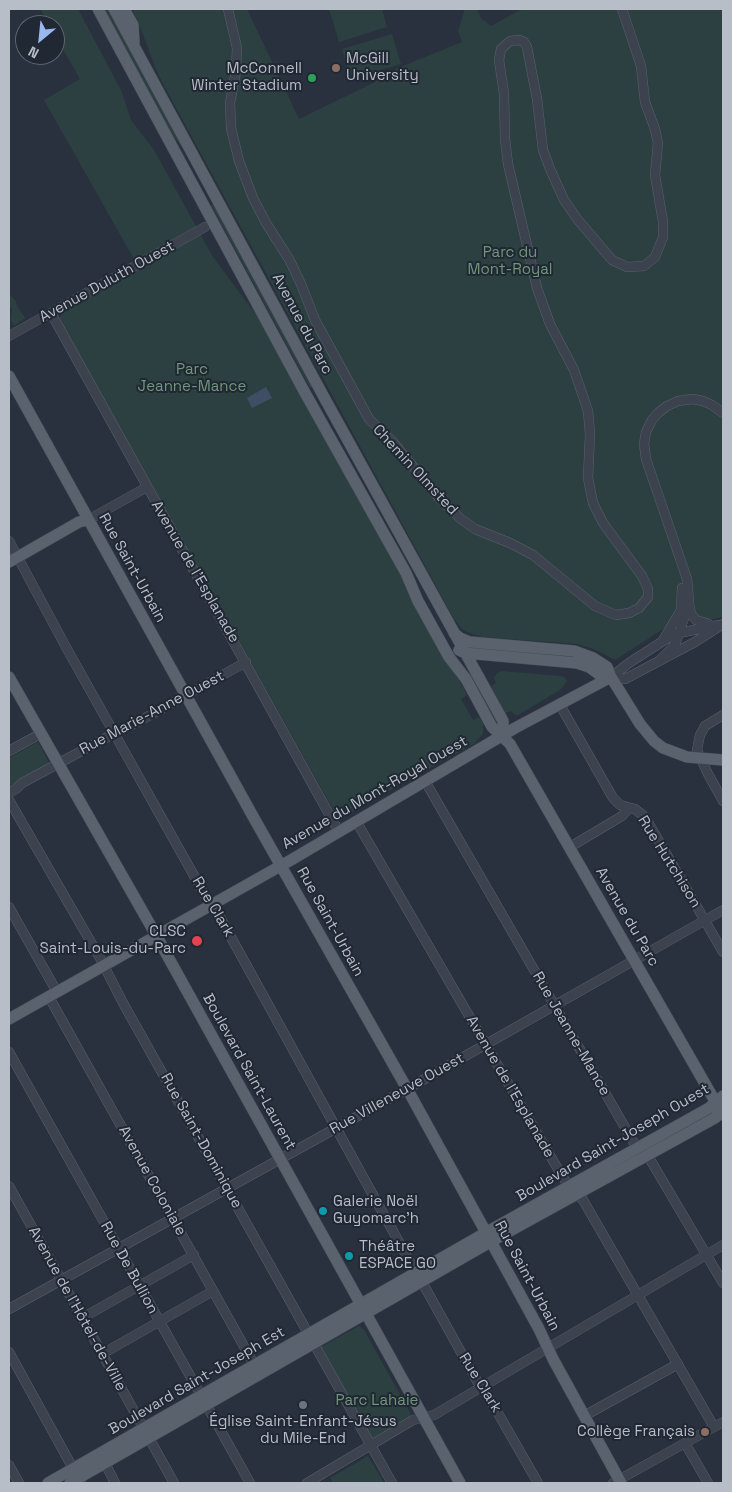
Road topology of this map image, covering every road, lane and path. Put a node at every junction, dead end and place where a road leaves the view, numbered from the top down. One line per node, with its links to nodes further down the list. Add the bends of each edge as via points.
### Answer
1 (98, 9): 17 (main road, Avenue du Parc)
2 (114, 9): 6 (main road, Avenue du Parc)
3 (124, 9): 6 (main road, via 133,25)
4 (228, 9): 5 (street, Chemin Olmsted, via 237,48 230,103 239,162 253,198 289,259 315,320 368,419 392,441 439,498 461,519 475,529 533,555 595,606 616,615 629,614 639,608 648,597 648,589 593,503 588,478 588,411 574,370 550,324 537,288 508,164 499,60 501,49 510,41 524,42 544,150 564,200 612,260 627,267 644,266 655,257 663,237 655,175 658,143 645,102 641,66)
5 (622, 9)
6 (134, 46): 20 (main road, Avenue du Parc)
7 (205, 227): 8 (street, Avenue Duluth Ouest)
8 (51, 312): 9 (street, Avenue Duluth Ouest); 13 (street, Avenue de l'Esplanade)
9 (9, 336)
10 (9, 376): 14 (main road, Rue Saint-Urbain)
11 (723, 408): 22 (street, via 698,396 671,399 652,412 641,435 643,462 682,583 681,610)
12 (723, 413): 18 (street, via 703,401 678,401 658,412 645,435 646,459 687,578)
13 (147, 487): 14 (street); 25 (street, Avenue de l'Esplanade)
14 (88, 520): 16 (main road); 28 (main road, Rue Saint-Urbain)
15 (9, 540): 16 (street, Rue Clark)
16 (13, 559): 31 (street, Rue Clark, via 30,578)
17 (406, 573): 23 (main road, Avenue du Parc, via 425,598 449,642); 33 (main road, Avenue du Parc, via 449,657 466,679 492,727)
18 (689, 604): 19 (street, via 696,620 705,624); 21 (street)
19 (723, 624): 21 (street); 24 (street)
20 (453, 632): 23 (main road, Avenue du Parc); 27 (main road, via 470,642 574,651 602,663 609,669)
21 (679, 632): 22 (street); 24 (street, via 675,645)
22 (663, 640): 27 (street)
23 (465, 653): 27 (main road, via 577,663); 33 (main road, Avenue du Parc, via 503,721)
24 (660, 660): 27 (street, via 624,679)
25 (246, 662): 28 (street, Rue Marie-Anne Ouest); 44 (street, Avenue de l'Esplanade)
26 (9, 677): 32 (main road, Boulevard Saint-Laurent)
27 (611, 677): 29 (main road, Avenue du Mont-Royal Ouest); 35 (main road, via 654,741 667,751)
28 (186, 695): 31 (street, Rue Marie-Anne Ouest); 46 (main road, Rue Saint-Urbain)
29 (560, 705): 33 (main road, Avenue du Mont-Royal Ouest); 42 (street, Rue Hutchison, via 613,798)
30 (723, 715): 35 (street, via 705,726 700,735 697,750)
31 (115, 733): 37 (street, Rue Marie-Anne Ouest); 47 (street, Rue Clark)
32 (40, 734): 34 (street); 37 (main road, Boulevard Saint-Laurent)
33 (503, 735): 38 (main road, Avenue du Mont-Royal Ouest); 45 (main road, Avenue du Parc)
34 (9, 751)
35 (700, 759): 36 (main road); 41 (street)
36 (723, 760)
37 (58, 764): 39 (street, Rue Marie-Anne Ouest); 51 (main road, Boulevard Saint-Laurent)
38 (425, 780): 43 (main road, Avenue du Mont-Royal Ouest); 56 (street, Rue Jeanne-Mance)
39 (9, 793)
40 (9, 800): 54 (street, Rue Saint-Dominique)
41 (723, 801)
42 (629, 808): 45 (street, via 622,816); 50 (street, Rue Hutchison, via 645,818)
43 (356, 821): 44 (main road, Avenue du Mont-Royal Ouest); 58 (street, Avenue de l'Esplanade)
44 (339, 832): 46 (main road, Avenue du Mont-Royal Ouest)
45 (570, 847): 53 (main road, Avenue du Parc)
46 (281, 865): 47 (main road, Avenue du Mont-Royal Ouest); 60 (main road, Rue Saint-Urbain)
47 (212, 904): 51 (main road, Avenue du Mont-Royal Ouest); 62 (street, Rue Clark)
48 (9, 907): 55 (street, Avenue Coloniale)
49 (723, 910): 50 (street, Rue Villeneuve Ouest)
50 (705, 921): 52 (street, Rue Hutchison); 53 (street, Rue Villeneuve Ouest)
51 (156, 936): 54 (main road, Avenue du Mont-Royal Ouest); 64 (main road, Boulevard Saint-Laurent)
52 (723, 952)
53 (635, 961): 56 (street, Rue Villeneuve Ouest); 61 (main road, Avenue du Parc)
54 (104, 966): 55 (main road, Avenue du Mont-Royal Ouest); 66 (street, Rue Saint-Dominique)
55 (53, 994): 57 (main road, Avenue du Mont-Royal Ouest); 68 (street, Avenue Coloniale)
56 (556, 1006): 58 (street, Rue Villeneuve Ouest); 63 (street, Rue Jeanne-Mance, via 634,1144)
57 (9, 1019)
58 (486, 1045): 60 (street, Rue Villeneuve Ouest); 67 (street, Avenue de l'Esplanade)
59 (9, 1052): 71 (street, Rue De Bullion)
60 (407, 1089): 62 (street, Rue Villeneuve Ouest); 69 (main road, Rue Saint-Urbain)
61 (722, 1107): 63 (main road, Boulevard Saint-Joseph Ouest, via 715,1118)
62 (336, 1128): 64 (street, Rue Villeneuve Ouest); 74 (street, Rue Clark)
63 (642, 1152): 67 (main road, Boulevard Saint-Joseph Ouest); 72 (street, Rue Jeanne-Mance)
64 (280, 1158): 66 (street, Rue Villeneuve Ouest); 80 (main road, Boulevard Saint-Laurent)
65 (9, 1186): 75 (street, Avenue de l'Hôtel-de-Ville)
66 (227, 1188): 68 (street, Rue Villeneuve Ouest); 84 (street, Rue Saint-Dominique)
67 (573, 1191): 69 (main road, Boulevard Saint-Joseph Ouest); 79 (street, Avenue de l'Esplanade, via 583,1200)
68 (173, 1218): 71 (street, Rue Villeneuve Ouest); 73 (street, Avenue Coloniale)
69 (489, 1237): 74 (main road, Boulevard Saint-Joseph Ouest); 85 (main road, Rue Saint-Urbain)
70 (723, 1244): 72 (street)
71 (119, 1248): 75 (street, Rue Villeneuve Ouest); 77 (street, Rue De Bullion)
72 (706, 1254): 76 (street, Rue Jeanne-Mance); 79 (street)
73 (194, 1255): 77 (street); 78 (street, Avenue Coloniale)
74 (419, 1278): 80 (main road, Boulevard Saint-Joseph Ouest); 90 (street, Rue Clark)
75 (61, 1280): 81 (street, Rue Villeneuve Ouest); 82 (street, Avenue de l'Hôtel-de-Ville)
76 (723, 1283)
77 (139, 1285): 82 (street); 83 (street, Rue De Bullion)
78 (213, 1291): 83 (street); 89 (street, Avenue Coloniale)
79 (638, 1295): 85 (street); 88 (street, Avenue de l'Esplanade)
80 (363, 1309): 84 (main road, Boulevard Saint-Joseph Est); 93 (main road, Boulevard Saint-Laurent)
81 (9, 1310)
82 (82, 1318): 87 (street, Avenue de l'Hôtel-de-Ville)
83 (159, 1321): 87 (street); 91 (street, Rue De Bullion)
84 (311, 1339): 89 (main road, Boulevard Saint-Joseph Est); 91 (main road, Boulevard Saint-Joseph Est); 98 (street, Rue Saint-Dominique)
85 (548, 1348): 90 (street); 92 (main road, Rue Saint-Urbain)
86 (9, 1352): 101 (street)
87 (102, 1354): 96 (street, Avenue de l'Hôtel-de-Ville)
88 (678, 1364): 92 (street); 95 (street, Avenue de l'Esplanade)
89 (255, 1366): 91 (main road, Boulevard Saint-Joseph Est)
90 (482, 1387): 93 (street, via 434,1415); 111 (street, Rue Clark)
91 (204, 1400): 96 (main road, Boulevard Saint-Joseph Est); 107 (street, Rue De Bullion)
92 (584, 1416): 102 (main road, Rue Saint-Urbain)
93 (423, 1417): 98 (street); 110 (main road, Boulevard Saint-Laurent)
94 (723, 1422): 95 (street)
95 (714, 1427): 97 (street)
96 (146, 1434): 99 (main road, Boulevard Saint-Joseph Est); 101 (main road, Boulevard Saint-Joseph Est); 106 (street, Avenue de l'Hôtel-de-Ville)
97 (685, 1443): 102 (street); 112 (street)
98 (371, 1445): 108 (street); 109 (street, Rue Saint-Dominique)
99 (104, 1463): 101 (main road, Boulevard Saint-Joseph Est); 105 (street)
100 (9, 1465): 103 (street)
101 (76, 1478): 104 (main road, Boulevard Saint-Joseph Est)
102 (618, 1482)
103 (19, 1483)
104 (48, 1483)
105 (116, 1483)
106 (174, 1483)
107 (250, 1483)
108 (307, 1483)
109 (392, 1483)
110 (460, 1483)
111 (538, 1483)
112 (708, 1483)

